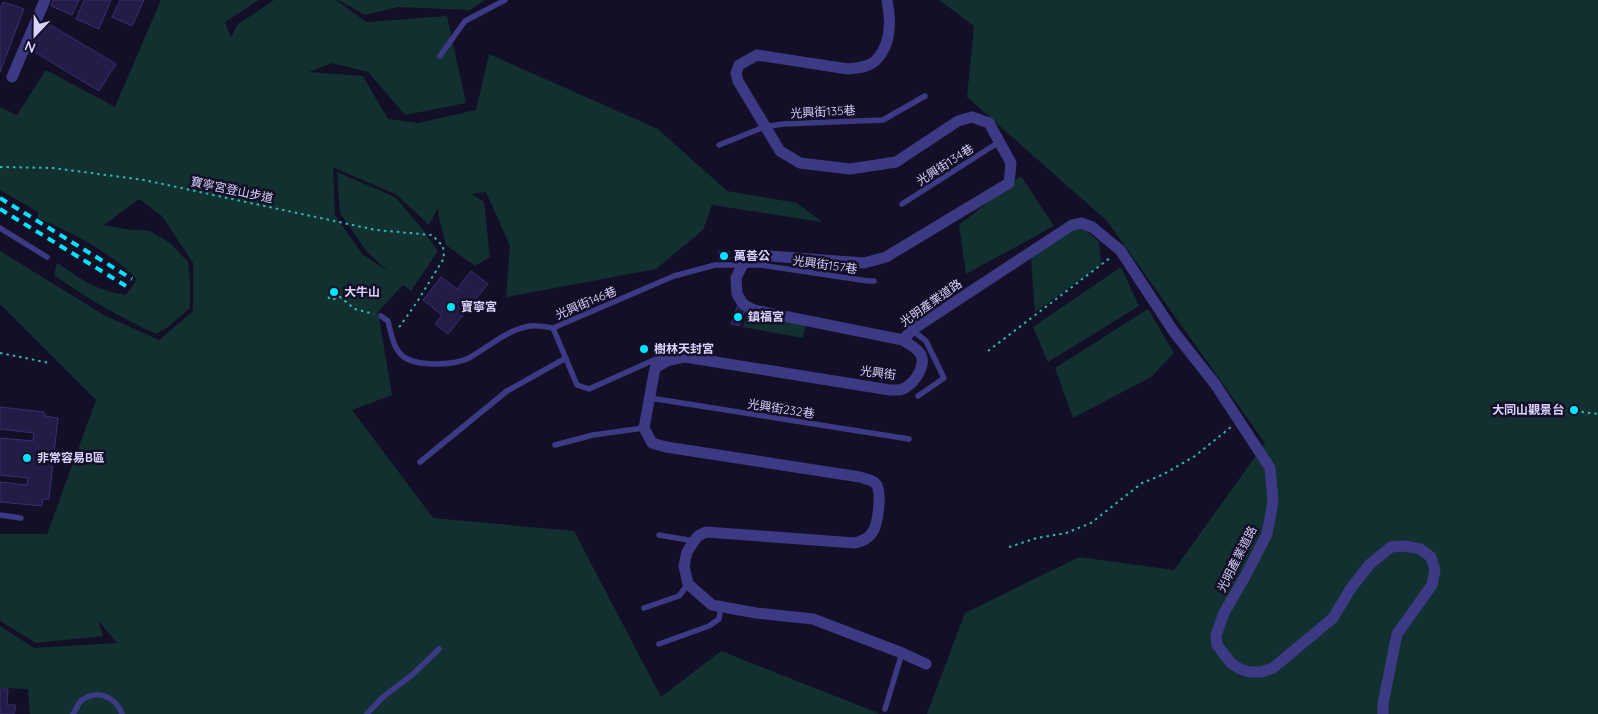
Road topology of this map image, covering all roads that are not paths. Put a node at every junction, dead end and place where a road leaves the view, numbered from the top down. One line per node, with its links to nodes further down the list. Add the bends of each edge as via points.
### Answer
1 (45, 0): 5 (street)
2 (505, 0): 4 (lane, via 465,21)
3 (887, 0): 7 (street, via 891,26 886,44 877,60 863,67 848,69 757,55 739,65 738,81)
4 (440, 56)
5 (12, 77)
6 (925, 96): 7 (lane, 光興街135巷, via 883,120)
7 (764, 127): 8 (street, via 780,152 800,163 850,169 896,162 958,121 972,116 989,123); 9 (lane, 光興街135巷)
8 (999, 142): 10 (lane, 光興街134巷); 13 (street, via 1011,163 1009,183 886,257 864,263 770,256 747,260)
9 (719, 145)
10 (902, 204)
11 (0, 228): 12 (lane)
12 (47, 257)
13 (743, 264): 14 (lane, 光興街157巷); 16 (lane, 光興街146巷, via 715,265 674,276); 18 (street, 光興街, via 736,278 737,294 743,304 754,310)
14 (874, 281)
15 (381, 316): 16 (lane, via 388,321 392,340 403,357 411,361 445,364 467,359 506,334 531,326)
16 (553, 328): 20 (lane, 光興街146巷)
17 (912, 330): 18 (street, 光明產業道路); 21 (lane, via 926,341 944,378); 42 (street, 光明產業道路, via 1072,225 1082,223 1092,227 1120,250 1270,468 1273,502 1267,534 1224,613 1216,635 1217,645 1231,664 1250,672 1273,668 1333,618 1370,564 1391,547 1420,549 1431,557 1436,570 1432,585 1397,634)
18 (902, 340): 19 (street, 光興街, via 920,352 922,360 921,371 906,388 900,390)
19 (685, 357): 20 (lane, 光興街146巷, via 674,351 589,389 577,385); 22 (street, 光興街, via 655,368)
20 (566, 358): 26 (lane, via 507,391)
21 (918, 396)
22 (649, 398): 23 (street, 光興街); 24 (lane, 光興街232巷)
23 (644, 428): 25 (lane, via 593,435); 30 (street, via 652,443 666,447 871,480 879,488 876,525 866,539 855,543 706,532)
24 (909, 439)
25 (555, 445)
26 (420, 462)
27 (0, 515): 28 (lane)
28 (21, 518)
29 (660, 535): 30 (lane)
30 (694, 541): 31 (street, via 684,566)
31 (688, 584): 32 (street, via 712,605); 33 (lane, via 679,596)
32 (721, 606): 34 (lane, via 720,619 709,626); 36 (street, via 813,620)
33 (644, 608)
34 (659, 644)
35 (438, 649): 41 (lane)
36 (902, 653): 37 (street); 38 (lane)
37 (926, 664)
38 (885, 709)
39 (73, 714): 40 (lane, via 81,701 105,696 118,704)
40 (122, 714)
41 (367, 714)
42 (1383, 714)

